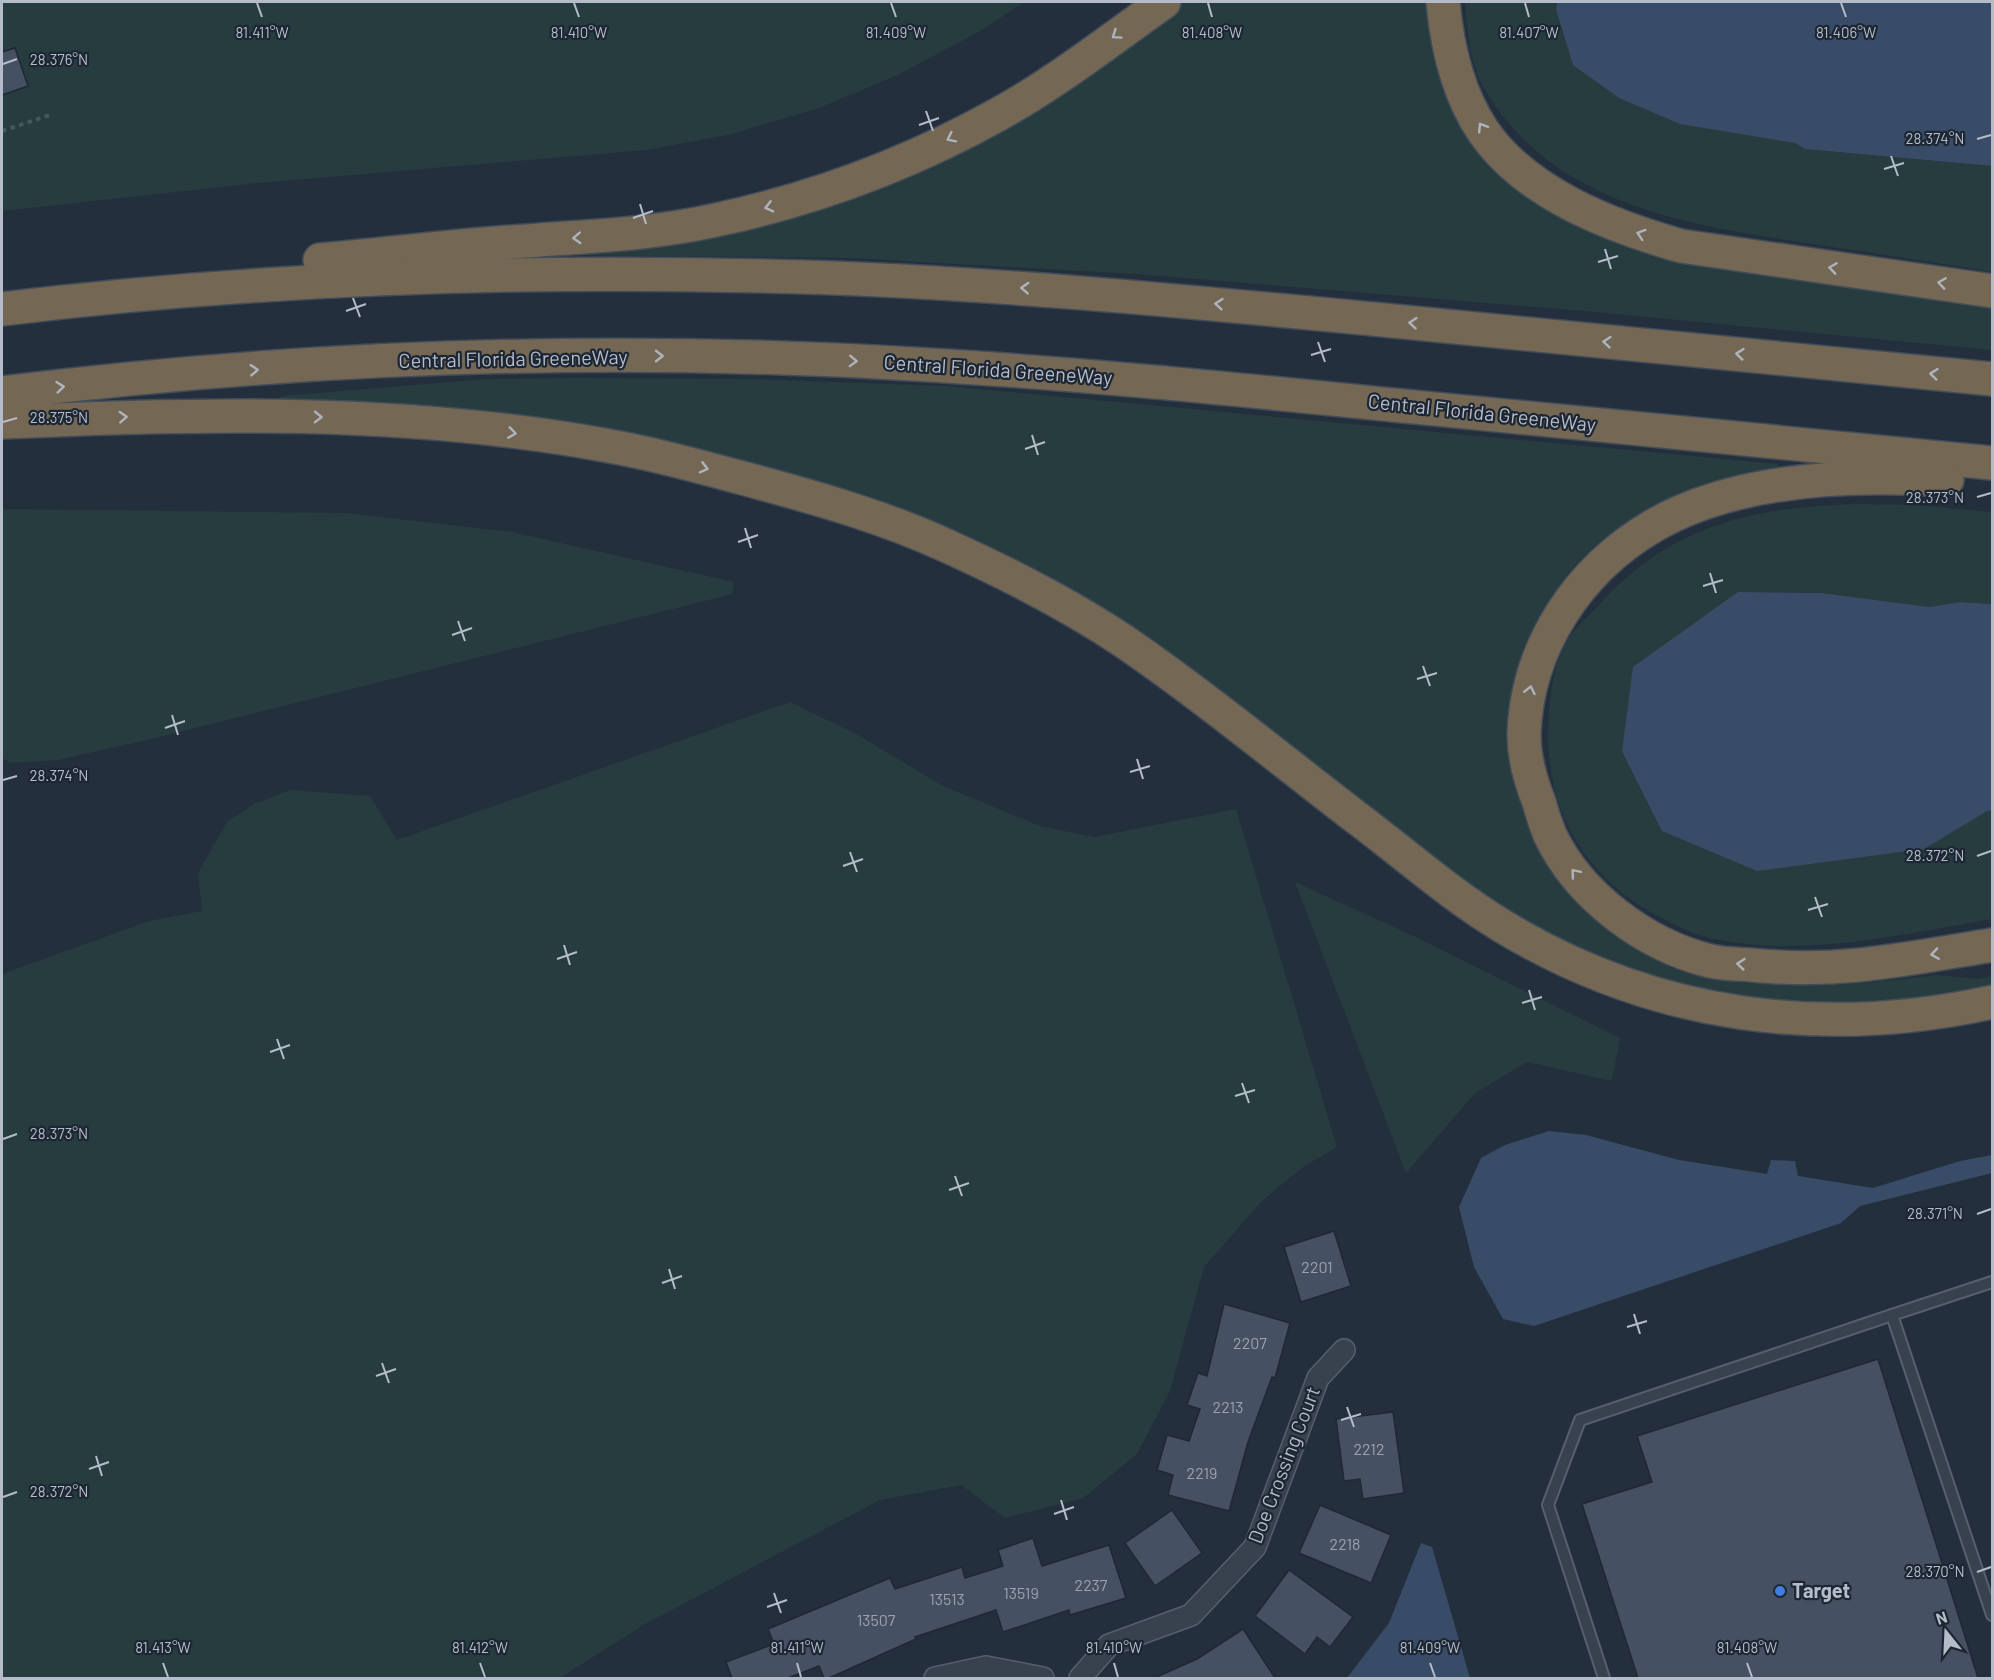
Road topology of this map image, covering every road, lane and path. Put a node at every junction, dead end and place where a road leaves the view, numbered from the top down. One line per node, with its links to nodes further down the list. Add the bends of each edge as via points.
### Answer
1 (1164, 2): 6 (highway, one-way to 6, via 1000,113 866,176 715,221 625,235 171,275)
2 (1443, 2): 5 (highway, one-way to 2, via 1681,246 1638,233 1569,202 1520,170 1483,132 1450,54)
3 (51, 115): 4 (path)
4 (2, 131)
5 (1992, 291)
6 (2, 304)
7 (2, 309): 8 (highway, one-way to 7, via 1146,297 807,277 578,274 356,279)
8 (1992, 379)
9 (2, 393): 11 (highway, Central Florida GreeneWay, one-way to 11, via 142,378 360,363 578,356 804,359 1138,380)
10 (2, 422): 14 (highway, one-way to 14, via 166,415 326,417 482,429 605,445 826,501 939,542 1027,583 1123,641 1503,927 1600,975 1713,1009 1796,1020 1881,1020)
11 (1992, 463)
12 (1992, 483): 13 (highway, one-way to 12, via 1854,968 1811,970 1710,961 1655,939 1608,909 1572,870 1551,836 1532,783 1524,737 1537,664 1558,616 1585,580 1614,553 1653,526 1697,506 1808,482 1862,477)
13 (1992, 945)
14 (1992, 1002)
15 (1992, 1282): 16 (lane)
16 (1892, 1315): 18 (lane); 22 (lane, via 1580,1420 1548,1505)
17 (1344, 1350): 21 (street, Doe Crossing Court, via 1318,1378 1255,1547 1191,1615 1109,1645)
18 (1992, 1615)
19 (935, 1678): 20 (street, via 986,1667)
20 (1043, 1678)
21 (1080, 1678)
22 (1604, 1678)

